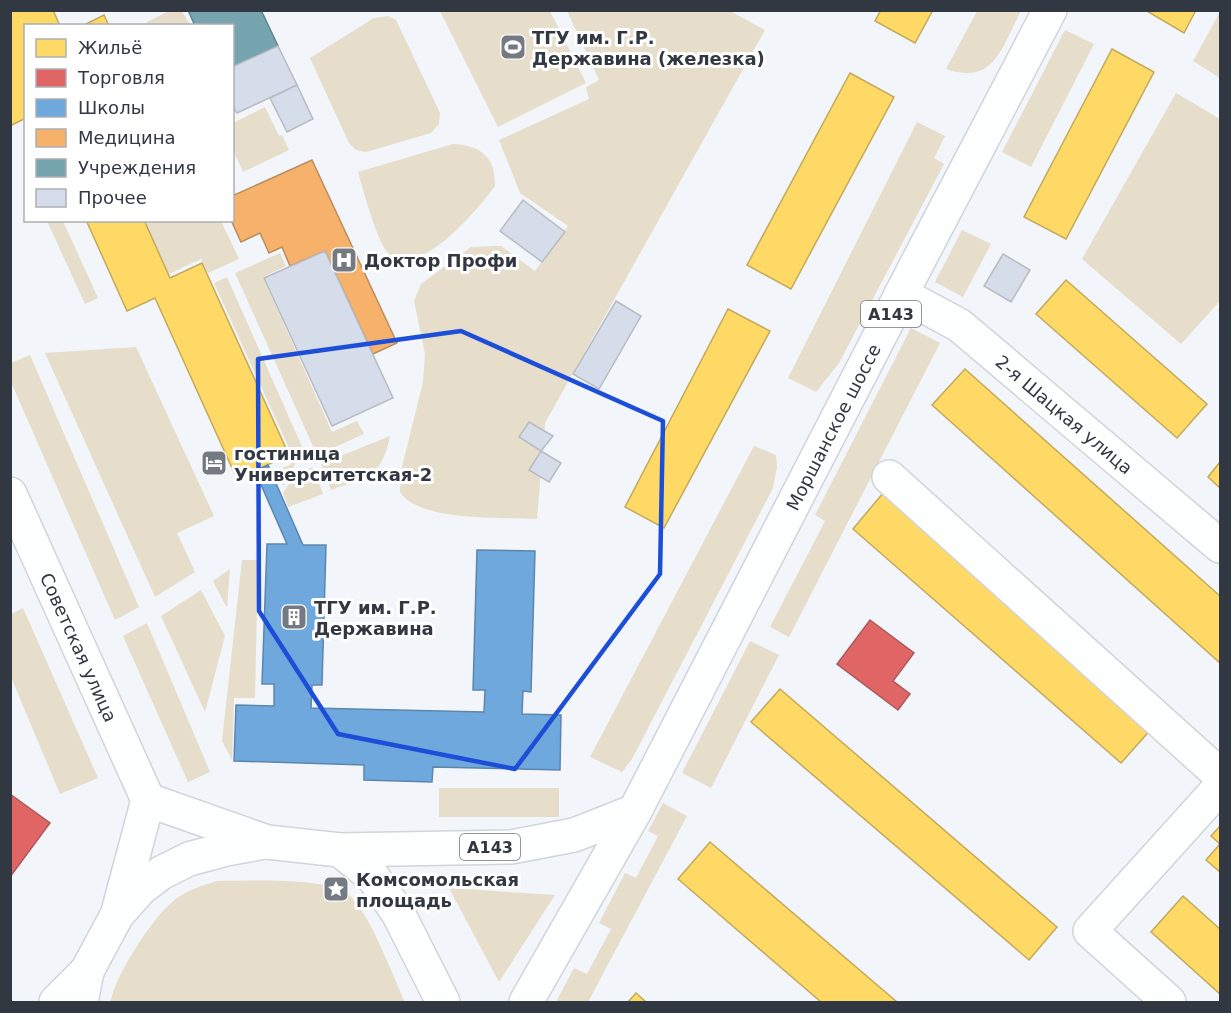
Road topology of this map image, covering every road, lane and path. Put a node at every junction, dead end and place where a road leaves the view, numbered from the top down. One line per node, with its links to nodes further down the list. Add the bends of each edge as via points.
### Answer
1 (1050, 10): 2 (main road, Моршанское шоссе / А143)
2 (901, 294): 5 (main road, 2-я Шацкая улица, via 959,325); 9 (main road, Моршанское шоссе / А143)
3 (889, 477): 6 (main road)
4 (10, 494): 8 (main road, Советская улица)
5 (1221, 546)
6 (1221, 775)
7 (1221, 787): 17 (main road, via 1090,931)
8 (148, 800): 10 (main road); 12 (main road)
9 (635, 811): 11 (main road, А143, via 574,835 511,847); 16 (main road, Моршанское шоссе)
10 (267, 842): 11 (main road); 12 (main road, via 189,859 160,873)
11 (339, 850): 15 (main road, via 373,877 392,904)
12 (117, 915): 13 (main road)
13 (84, 987): 14 (main road)
14 (56, 1002)
15 (443, 1002)
16 (526, 1002)
17 (1170, 1002)

